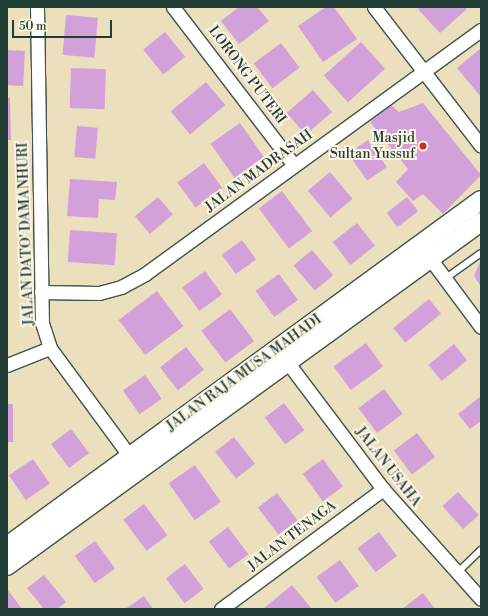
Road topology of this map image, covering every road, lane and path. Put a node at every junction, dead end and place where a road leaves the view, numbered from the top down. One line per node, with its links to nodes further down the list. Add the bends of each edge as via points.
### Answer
1 (37, 7): 14 (street, JALAN DATO' DAMANHURI)
2 (173, 7): 7 (street, LORONG PUTERI)
3 (374, 7): 5 (street)
4 (481, 30): 5 (street, JALAN MADRASAH)
5 (421, 72): 6 (street); 7 (street, JALAN MADRASAH)
6 (481, 146)
7 (294, 165): 14 (street, JALAN MADRASAH, via 145,274 121,287 79,295)
8 (481, 200): 10 (main road, JALAN RAJA MUSA MAHADI)
9 (481, 222): 12 (main road, JALAN RAJA MUSA MAHADI)
10 (420, 245): 12 (street); 17 (main road, JALAN RAJA MUSA MAHADI)
11 (481, 253): 13 (lane)
12 (431, 259): 13 (street); 18 (main road, JALAN RAJA MUSA MAHADI)
13 (446, 278): 15 (street)
14 (41, 292): 16 (street, JALAN DATO' DAMANHURI, via 42,323)
15 (481, 327)
16 (50, 348): 19 (street); 20 (street, JALAN DATO' DAMANHURI)
17 (277, 349): 18 (street, JALAN USAHA); 20 (main road, JALAN RAJA MUSA MAHADI)
18 (289, 363): 21 (main road, JALAN RAJA MUSA MAHADI); 22 (street, JALAN USAHA)
19 (7, 365)
20 (130, 457): 21 (street, JALAN DATO' DAMANHURI); 23 (main road, JALAN RAJA MUSA MAHADI)
21 (142, 471): 25 (main road, JALAN RAJA MUSA MAHADI)
22 (383, 489): 26 (street, JALAN USAHA); 28 (street, JALAN TENAGA)
23 (7, 546)
24 (481, 550): 26 (lane)
25 (7, 566)
26 (458, 572): 27 (street, JALAN USAHA)
27 (481, 599)
28 (221, 609)

